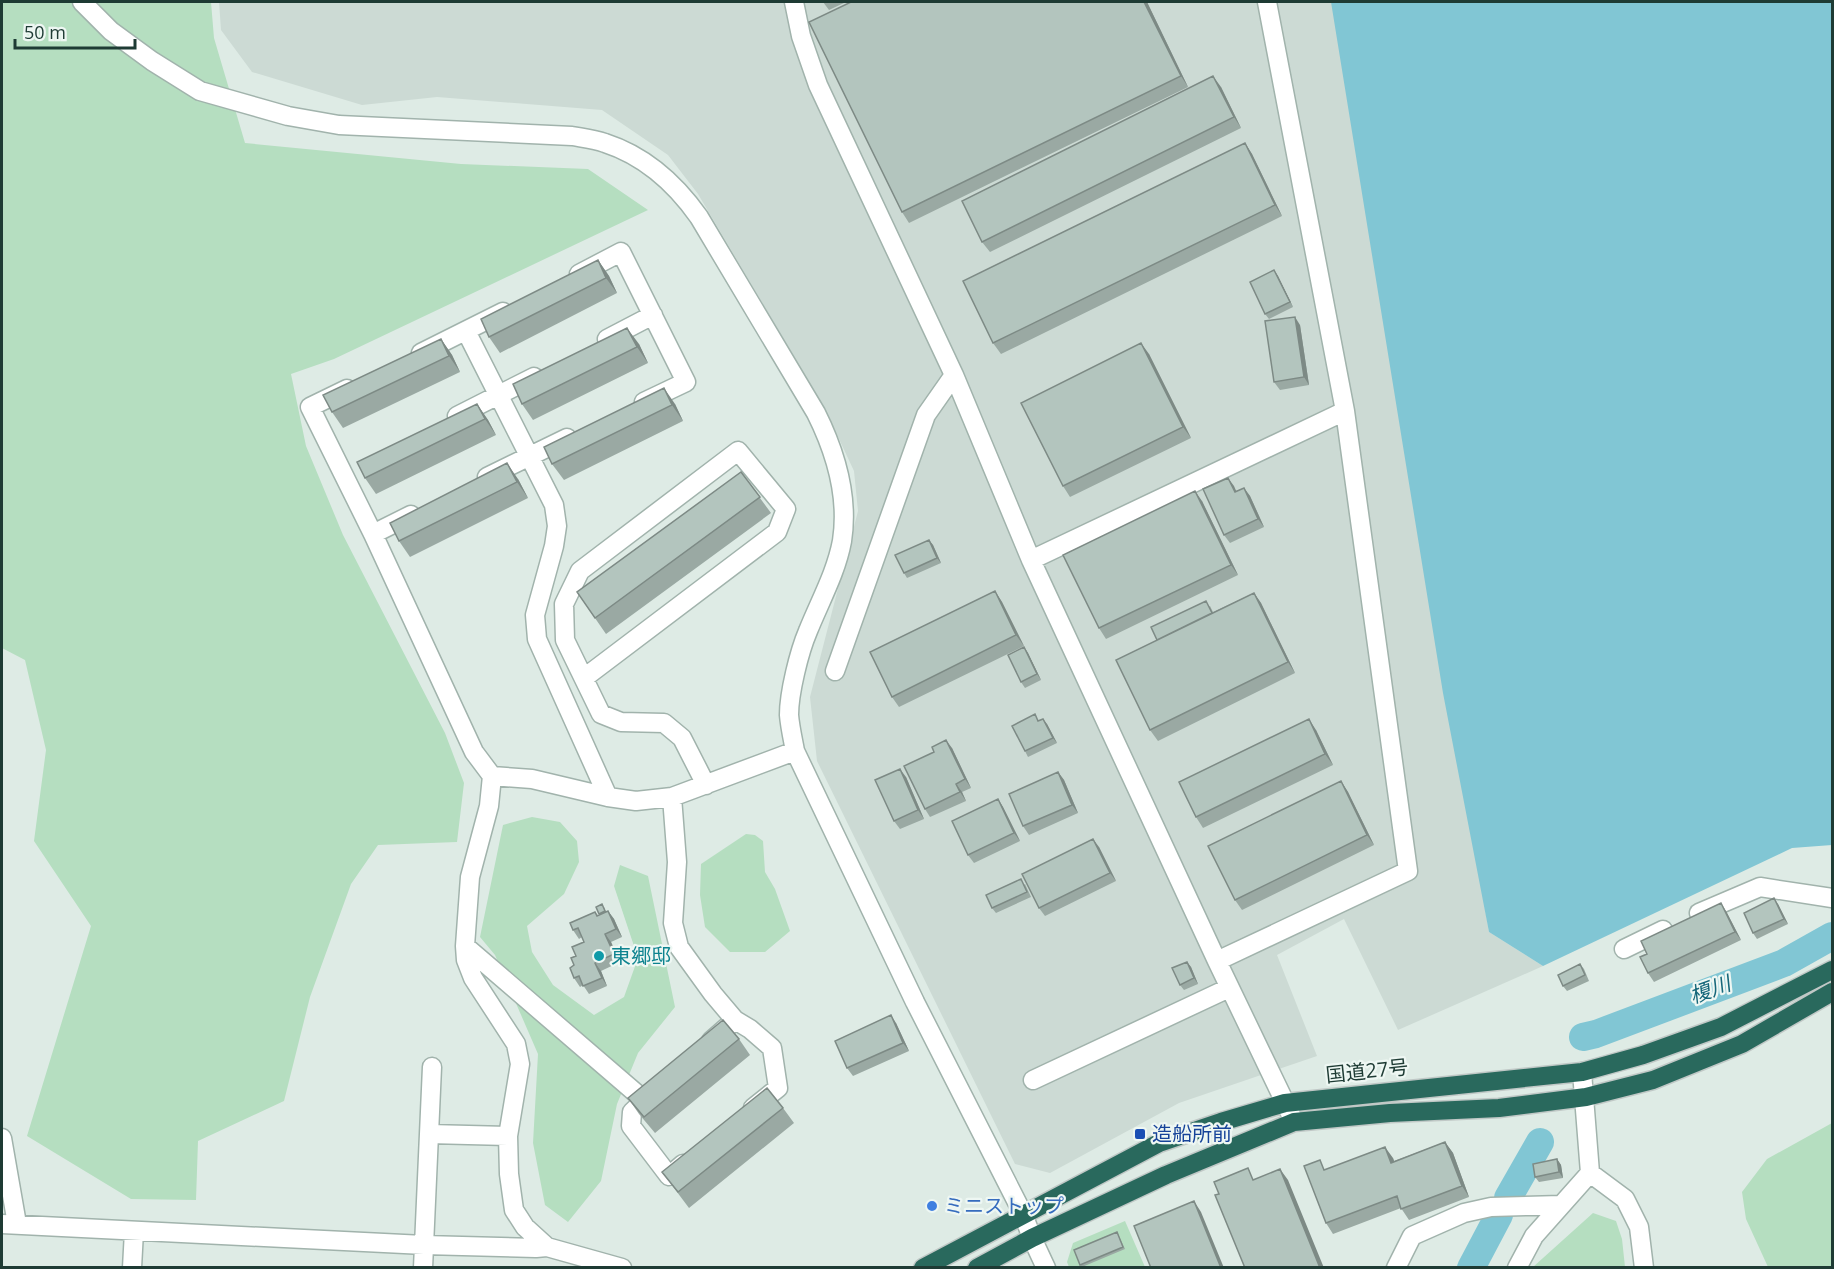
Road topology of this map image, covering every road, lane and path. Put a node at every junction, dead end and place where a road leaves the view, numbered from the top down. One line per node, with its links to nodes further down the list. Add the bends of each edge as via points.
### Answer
1 (82, 2): 27 (street, via 111,31 200,91 288,116 339,125 572,136 605,142 634,155 681,192 816,413 838,468 844,517 842,542 796,670 789,714)
2 (794, 2): 11 (street, via 818,85)
3 (1267, 2): 15 (street)
4 (559, 284): 6 (street, via 621,252)
5 (518, 305): 7 (street)
6 (653, 315): 8 (street); 14 (street, via 686,382)
7 (466, 331): 9 (street); 13 (street)
8 (591, 347)
9 (404, 361)
10 (550, 369): 13 (street)
11 (954, 375): 24 (street); 25 (street, via 926,416)
12 (362, 382): 20 (street, via 310,407)
13 (498, 395): 16 (street); 18 (street)
14 (633, 407)
15 (1345, 411): 24 (street); 35 (street, via 1408,871)
16 (446, 421)
17 (580, 431): 18 (street)
18 (528, 456): 21 (street); 30 (street, via 554,505 557,526 535,615 537,639)
19 (363, 463): 20 (street)
20 (343, 473): 23 (street)
21 (476, 482)
22 (425, 508): 23 (street)
23 (373, 534): 28 (street, via 474,752)
24 (1031, 560): 35 (street)
25 (836, 672)
26 (584, 678): 26 (street, via 777,532 786,509 738,451 580,571 564,604 565,640); 29 (street, via 600,714 621,722 664,723 682,738)
27 (795, 752): 29 (street); 56 (street, via 915,1002)
28 (492, 776): 30 (street, via 532,779); 33 (street, via 489,806 470,877)
29 (706, 785): 31 (street)
30 (608, 797): 31 (street, via 636,801)
31 (672, 797): 39 (street, via 676,862 673,923 680,946)
32 (1833, 898): 34 (street, via 1760,887)
33 (465, 946): 46 (street); 51 (street, via 473,978 516,1044 520,1064)
34 (1624, 949)
35 (1217, 961): 37 (street)
36 (1833, 970): 42 (highway, 国道27号, via 1721,1028)
37 (1229, 988): 44 (street); 47 (street)
38 (1833, 992): 45 (highway, via 1742,1044 1653,1080)
39 (735, 1020): 40 (street); 48 (street, via 772,1048 778,1088)
40 (702, 1049)
41 (432, 1067): 50 (street)
42 (1582, 1072): 45 (street); 47 (highway, 国道27号)
43 (669, 1078): 46 (street)
44 (1033, 1080)
45 (1586, 1097): 49 (highway, via 1499,1108); 54 (street)
46 (644, 1100): 53 (street, via 632,1112 631,1126 669,1176)
47 (1285, 1102): 49 (street); 56 (highway, 国道27号, via 1159,1143)
48 (741, 1118)
49 (1294, 1122): 59 (highway, via 1166,1175)
50 (429, 1134): 51 (street); 60 (street)
51 (508, 1136): 61 (street, via 514,1210 525,1227)
52 (2, 1138): 57 (street)
53 (696, 1154)
54 (1590, 1173): 55 (street); 70 (street, via 1625,1198 1640,1227)
55 (1562, 1205): 68 (street, via 1491,1207 1464,1213 1412,1236); 69 (street, via 1534,1236)
56 (1023, 1214): 59 (street); 65 (highway, 国道27号)
57 (9, 1224): 58 (street)
58 (134, 1231): 60 (street); 62 (street)
59 (1032, 1238): 66 (highway); 67 (street)
60 (424, 1245): 61 (street); 63 (street)
61 (547, 1247): 64 (street)
62 (132, 1268)
63 (423, 1268)
64 (622, 1268)
65 (923, 1268)
66 (977, 1268)
67 (1046, 1268)
68 (1396, 1268)
69 (1517, 1268)
70 (1644, 1268)

